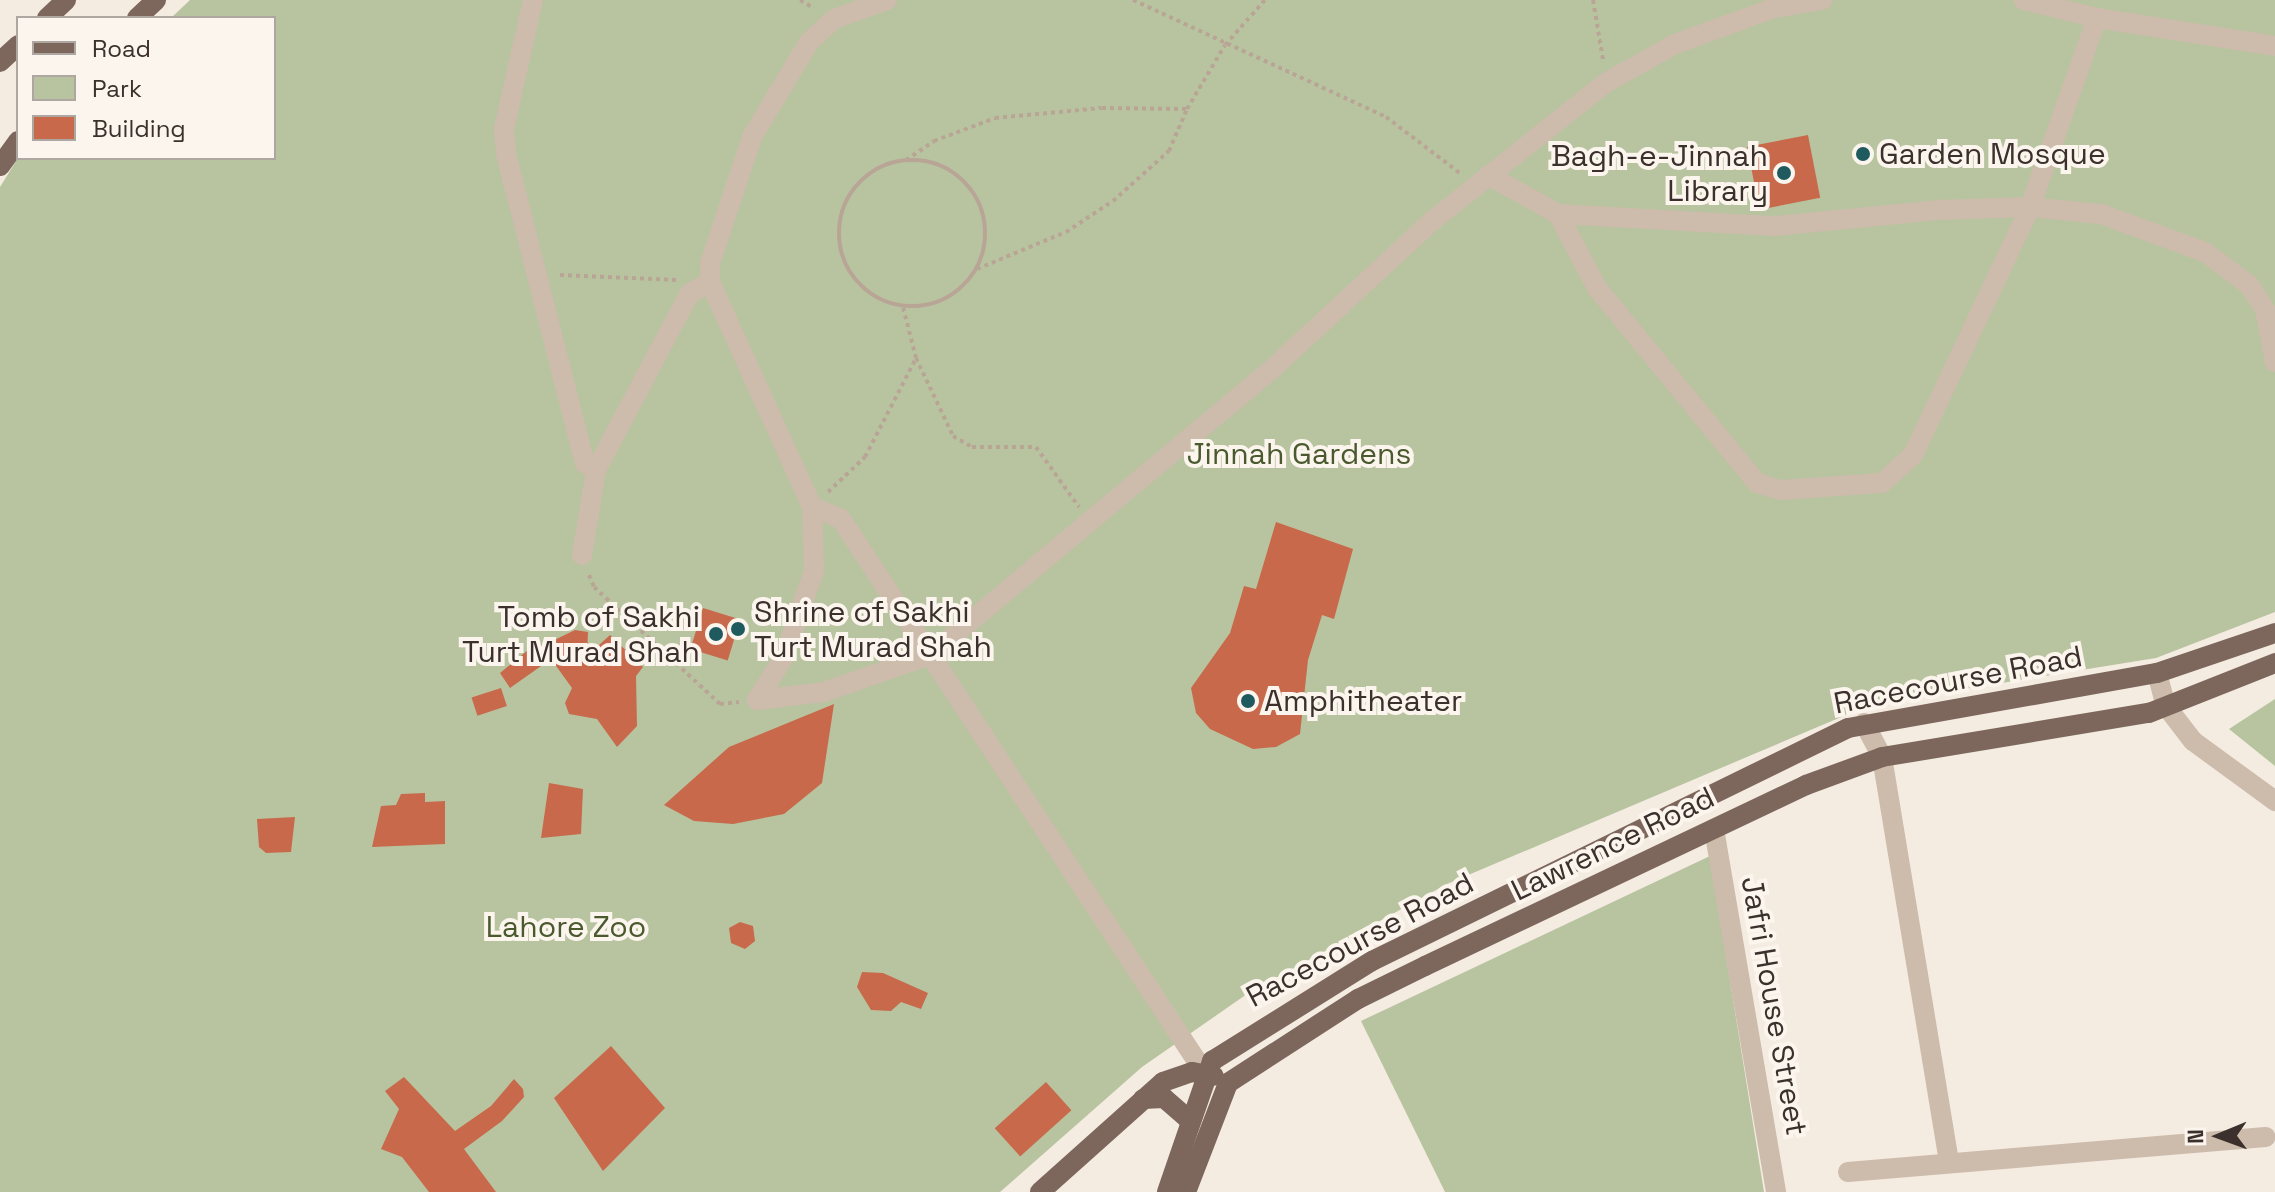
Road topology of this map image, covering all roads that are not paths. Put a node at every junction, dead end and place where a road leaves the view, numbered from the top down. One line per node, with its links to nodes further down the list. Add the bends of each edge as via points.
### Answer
1 (66, 0): 8 (main road)
2 (156, 0): 9 (main road)
3 (533, 0): 21 (street, via 504,129 533,274 585,463)
4 (887, 0): 19 (street, via 834,19 809,42 752,137 710,263)
5 (1822, 0): 7 (street)
6 (2024, 0): 10 (street)
7 (1774, 4): 16 (street, via 1675,44 1607,82)
8 (49, 16)
9 (139, 16)
10 (2097, 18): 11 (street); 17 (street)
11 (2275, 46)
12 (16, 47): 13 (main road)
13 (0, 62)
14 (16, 144): 15 (main road)
15 (0, 166)
16 (1482, 180): 18 (street); 25 (street)
17 (2030, 207): 18 (street, via 1775,226); 18 (street, via 1905,469 1882,483 1780,490 1747,475 1672,384 1597,288); 20 (street, via 2101,214 2205,252 2249,285 2265,310)
18 (1558, 214)
19 (710, 282): 21 (street, via 689,294); 22 (street)
20 (2275, 362)
21 (596, 470): 23 (street)
22 (812, 507): 25 (street, via 841,519); 25 (street, via 814,571 784,657 757,700 824,692)
23 (582, 555)
24 (2275, 633): 27 (main road, Racecourse Road)
25 (930, 655): 33 (street)
26 (2275, 663): 28 (main road, Lawrence Road)
27 (2157, 673): 28 (street); 29 (main road, Racecourse Road)
28 (2166, 706): 30 (main road, Lawrence Road); 31 (street, via 2193,741)
29 (1864, 723): 30 (street); 33 (main road, Racecourse Road, via 1372,961 1238,1040)
30 (1882, 757): 32 (main road, Lawrence Road); 38 (street)
31 (2275, 801)
32 (1714, 829): 34 (main road, Lawrence Road, via 1358,999); 43 (street, Jafri House Street)
33 (1204, 1072): 34 (main road); 35 (main road, via 1171,1077); 36 (main road)
34 (1228, 1083): 42 (main road)
35 (1143, 1099): 36 (main road, via 1171,1101); 40 (main road)
36 (1188, 1119): 41 (main road)
37 (2266, 1137): 38 (street)
38 (1949, 1162): 39 (street)
39 (1848, 1172)
40 (1040, 1192)
41 (1167, 1192)
42 (1186, 1192)
43 (1776, 1192)

